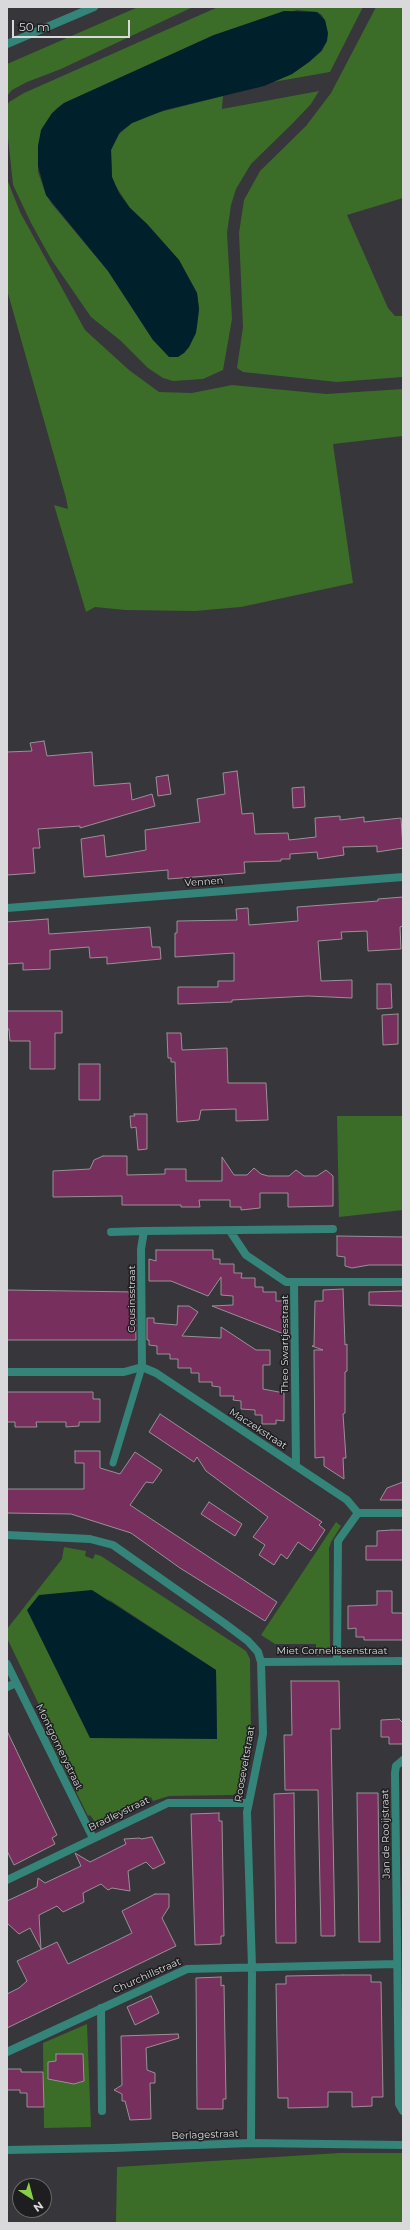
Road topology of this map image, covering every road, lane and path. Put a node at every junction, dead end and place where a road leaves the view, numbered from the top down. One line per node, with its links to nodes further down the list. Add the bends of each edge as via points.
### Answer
1 (94, 7): 2 (street)
2 (7, 44)
3 (403, 877): 4 (street, Vennen)
4 (7, 908)
5 (333, 1229): 6 (street)
6 (230, 1230): 7 (street); 9 (street, via 246,1255 286,1282)
7 (144, 1231): 8 (street); 11 (street, Cousinsstraat)
8 (111, 1232)
9 (294, 1282): 10 (street, Theo Swartjesstraat); 14 (street, Theo Swartjesstraat)
10 (403, 1282)
11 (142, 1367): 12 (street, via 124,1372); 13 (lane); 14 (street, Maczekstraat, via 156,1373)
12 (7, 1372)
13 (113, 1463)
14 (296, 1466): 15 (street, Maczekstraat, via 348,1500)
15 (358, 1513): 16 (street); 18 (street, via 338,1541 336,1552)
16 (403, 1513)
17 (7, 1535): 20 (street, Rooseveltstraat, via 90,1539 113,1545 248,1641 258,1652)
18 (337, 1661): 19 (street, Miet Cornelissenstraat); 20 (street, Miet Cornelissenstraat)
19 (403, 1661)
20 (261, 1662): 25 (street, Rooseveltstraat, via 263,1734)
21 (7, 1664): 22 (street, Montgomerystraat)
22 (16, 1683): 23 (street); 26 (street, Montgomerystraat)
23 (7, 1687)
24 (403, 1760): 28 (street, Jan de Rooijstraat, via 396,1766 395,1774)
25 (248, 1803): 26 (street, Bradleystraat, via 168,1803); 30 (street, Rooseveltstraat)
26 (93, 1838): 27 (street, Bradleystraat)
27 (7, 1880)
28 (400, 1911): 29 (street, Jan de Rooijstraat)
29 (398, 1964): 30 (street); 31 (street, Jan de Rooijstraat)
30 (252, 1967): 32 (street, Churchillstraat, via 187,1968); 36 (street, Rooseveltstraat)
31 (400, 1977): 35 (street, Jan de Rooijstraat, via 399,2104)
32 (101, 2008): 33 (street, Churchillstraat); 34 (street)
33 (7, 2052)
34 (102, 2111)
35 (403, 2111)
36 (251, 2143): 37 (street, Berlagestraat); 38 (street, Berlagestraat)
37 (403, 2145)
38 (7, 2150)

